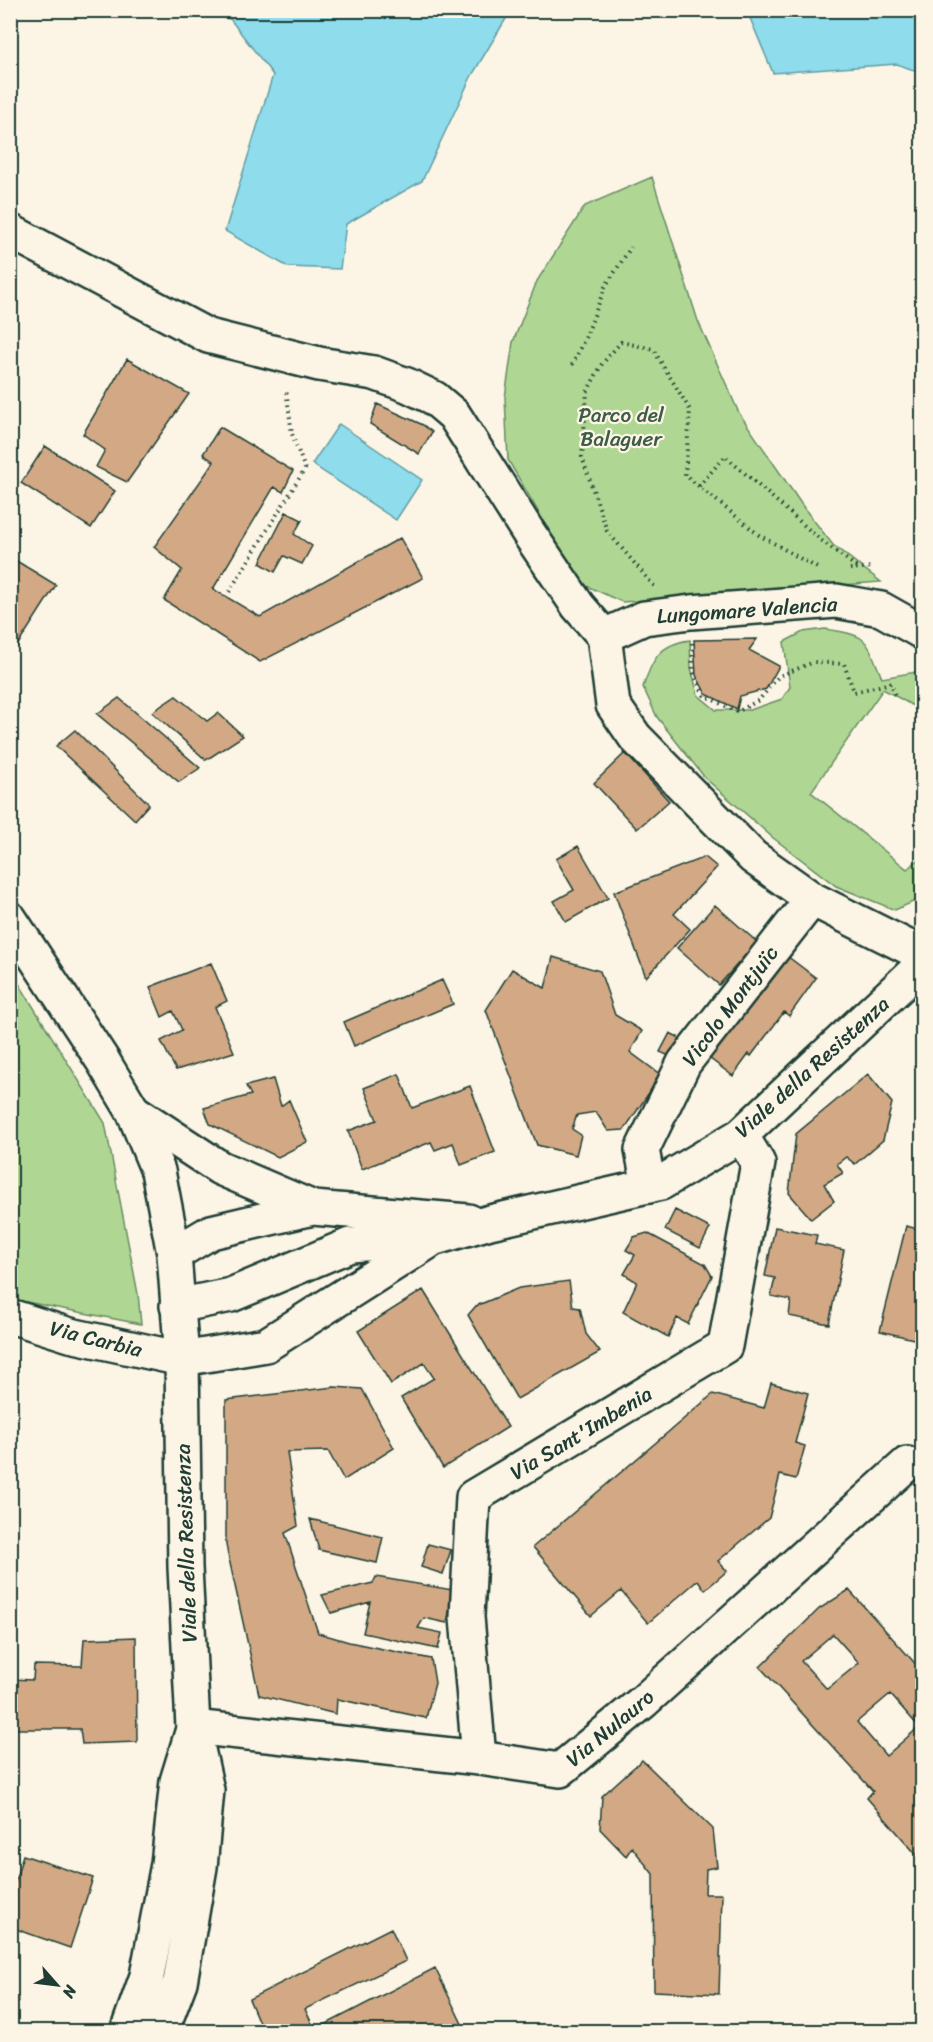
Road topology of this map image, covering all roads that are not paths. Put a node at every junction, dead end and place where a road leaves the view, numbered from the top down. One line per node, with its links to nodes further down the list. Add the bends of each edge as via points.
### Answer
1 (10, 231): 3 (street, via 208,336 319,364 374,373 434,398 454,415 572,597)
2 (922, 632): 3 (street, Lungomare Valencia, via 881,609 836,601 677,605)
3 (604, 636): 4 (street, via 613,705 635,737 753,857)
4 (812, 899): 6 (street); 10 (street, Vicolo Montjuïc, via 684,1063 642,1150)
5 (10, 919): 8 (street)
6 (922, 954)
7 (922, 965): 9 (street, Viale della Resistenza)
8 (133, 1111): 11 (street, Viale della Resistenza, via 220,1168); 14 (street, Viale della Resistenza, via 158,1171)
9 (741, 1135): 10 (street, Viale della Resistenza, via 661,1183); 20 (street, Via Sant'Imbenia, via 758,1163 725,1346 473,1497 467,1617)
10 (649, 1186): 12 (street, Viale della Resistenza)
11 (313, 1208): 12 (street, Viale della Resistenza); 14 (street, Viale della Resistenza, via 212,1232)
12 (490, 1222): 13 (street, Viale della Resistenza)
13 (432, 1239): 15 (street, Viale della Resistenza, via 350,1245 231,1295); 17 (street, Viale della Resistenza, via 266,1345)
14 (174, 1254): 15 (street, Viale della Resistenza)
15 (177, 1306): 17 (street, Viale della Resistenza)
16 (10, 1316): 17 (street, Via Carbia, via 70,1335)
17 (182, 1359): 19 (street, Viale della Resistenza, via 185,1567)
18 (908, 1464): 20 (street, Via Nulauro, via 644,1701 560,1770)
19 (193, 1727): 20 (street, Via Nulauro); 21 (street, Viale della Resistenza, via 177,1781 168,1864 147,1976); 22 (street, Viale della Resistenza, via 207,1790 200,1867 180,1982)
20 (479, 1758)
21 (127, 2031)
22 (161, 2031)

